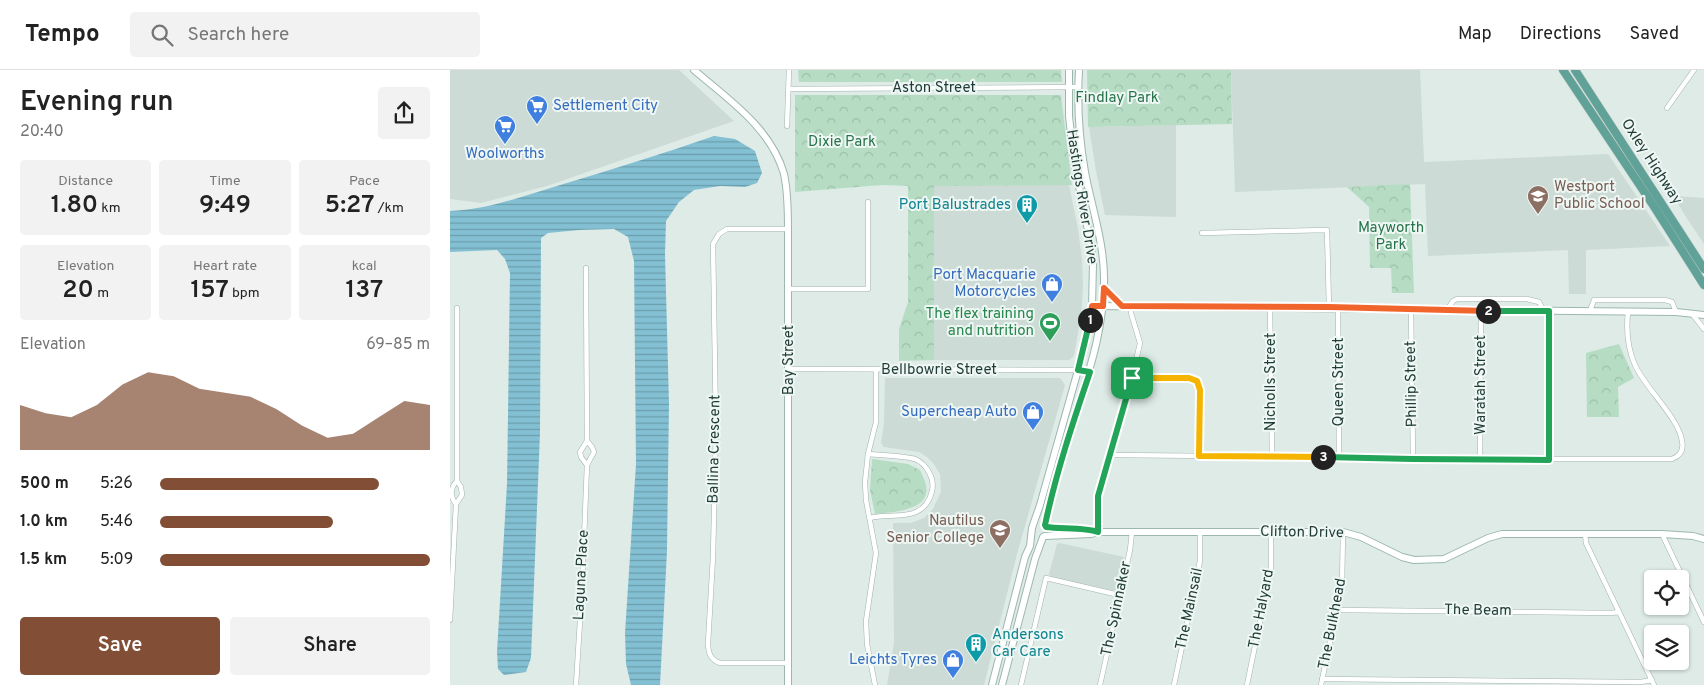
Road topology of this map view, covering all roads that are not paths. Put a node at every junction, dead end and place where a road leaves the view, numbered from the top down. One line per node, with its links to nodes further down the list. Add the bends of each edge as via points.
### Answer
1 (694, 70): 14 (street, Bay Street, via 750,119 772,146 784,175)
2 (789, 70): 10 (street)
3 (1069, 70): 8 (street, Hastings River Drive)
4 (1079, 70): 9 (street, Hastings River Drive)
5 (1563, 70): 18 (main road, Oxley Highway)
6 (1575, 70): 17 (main road, Oxley Highway)
7 (1694, 70): 11 (street)
8 (1068, 87): 9 (street, Aston Street); 10 (street, Aston Street); 21 (street, Hastings River Drive, via 1074,162 1090,240)
9 (1078, 87): 19 (street, Hastings River Drive, via 1082,146 1101,242)
10 (789, 89): 12 (street)
11 (1667, 108)
12 (788, 126)
13 (868, 202): 20 (street, via 868,290)
14 (788, 229): 20 (street, Bay Street); 73 (street, Ballina Crescent, via 727,229 718,234 714,244 716,427 708,643 710,656 716,662)
15 (1202, 233): 26 (street, via 1327,230)
16 (586, 268): 43 (street, Laguna Place)
17 (1704, 268)
18 (1704, 285)
19 (1104, 288): 22 (street, Hastings River Drive); 23 (street)
20 (788, 289): 38 (street, Bay Street)
21 (1092, 306): 22 (street); 40 (street, Hastings River Drive)
22 (1103, 306): 23 (street); 41 (street, Hastings River Drive)
23 (1122, 306): 24 (street)
24 (1131, 306): 25 (street); 42 (street, via 1140,343)
25 (1270, 307): 26 (street); 47 (street, Nicholls Street)
26 (1329, 307): 27 (street)
27 (1338, 307): 29 (street); 48 (street, Queen Street)
28 (457, 308): 53 (street)
29 (1411, 309): 30 (street); 49 (street, Phillip Street)
30 (1447, 310): 31 (street); 32 (street, via 1457,299 1527,299 1539,302)
31 (1481, 311): 32 (street); 50 (street, Waratah Street)
32 (1547, 311): 33 (street); 51 (street)
33 (1590, 311): 34 (street); 35 (street, via 1594,300 1670,300)
34 (1628, 312): 35 (street); 51 (street, via 1628,349 1636,368 1676,424 1682,450 1678,456 1664,460)
35 (1676, 312): 36 (street)
36 (1701, 315): 37 (street)
37 (1704, 329)
38 (789, 369): 39 (street, Bellbowrie Street); 73 (street, Bay Street)
39 (876, 370): 40 (street, Bellbowrie Street); 44 (street, via 876,422)
40 (1078, 370): 41 (street, Bellbowrie Street); 56 (street, Hastings River Drive)
41 (1090, 372): 57 (street, Hastings River Drive)
42 (1132, 378): 45 (street); 46 (street, via 1189,378 1197,381 1200,390)
43 (587, 441): 52 (street, Laguna Place, via 594,452); 52 (street, Laguna Place, via 580,452)
44 (868, 454): 55 (street, via 865,482); 55 (street, via 915,460 926,467 933,485 925,506 916,512)
45 (1109, 456): 46 (street); 58 (street, via 1098,496)
46 (1199, 456): 47 (street)
47 (1272, 457): 48 (street)
48 (1339, 457): 49 (street)
49 (1413, 459): 50 (street)
50 (1480, 460): 51 (street)
51 (1549, 460)
52 (587, 465): 76 (street, Laguna Place)
53 (457, 481): 54 (street, via 462,495); 54 (street, via 450,490)
54 (456, 504): 71 (street)
55 (870, 518): 78 (street, via 876,553 866,621)
56 (1033, 526): 57 (street, via 1040,523); 63 (street)
57 (1046, 526): 58 (street, Clifton Drive); 66 (street)
58 (1098, 532): 59 (street, Clifton Drive); 66 (street, Clifton Drive)
59 (1132, 532): 60 (street, Clifton Drive); 68 (street, The Spinnaker)
60 (1200, 532): 61 (street, Clifton Drive); 83 (street, The Mainsail, via 1200,561)
61 (1271, 532): 62 (street, Clifton Drive); 84 (street, The Halyard, via 1271,568)
62 (1343, 532): 64 (street, Clifton Drive, via 1414,560 1444,559 1502,534); 69 (street, The Bulkhead)
63 (1032, 534): 66 (street, via 1036,538); 79 (street)
64 (1585, 534): 65 (street, Clifton Drive); 70 (street, via 1586,543)
65 (1662, 534): 67 (street, Clifton Drive); 72 (street)
66 (1044, 537): 80 (street, via 1035,559)
67 (1704, 539)
68 (1120, 594): 81 (street, via 1046,578); 82 (street, The Spinnaker)
69 (1338, 610): 70 (street, The Beam); 74 (street, The Bulkhead)
70 (1619, 612): 75 (street)
71 (450, 620)
72 (1704, 622)
73 (788, 664): 77 (street, Bay Street)
74 (1322, 679): 75 (street); 85 (street, The Bulkhead)
75 (1653, 682)
76 (576, 685)
77 (788, 685)
78 (875, 685)
79 (992, 685)
80 (1002, 685)
81 (1020, 685)
82 (1100, 685)
83 (1174, 685)
84 (1246, 685)
85 (1321, 685)

